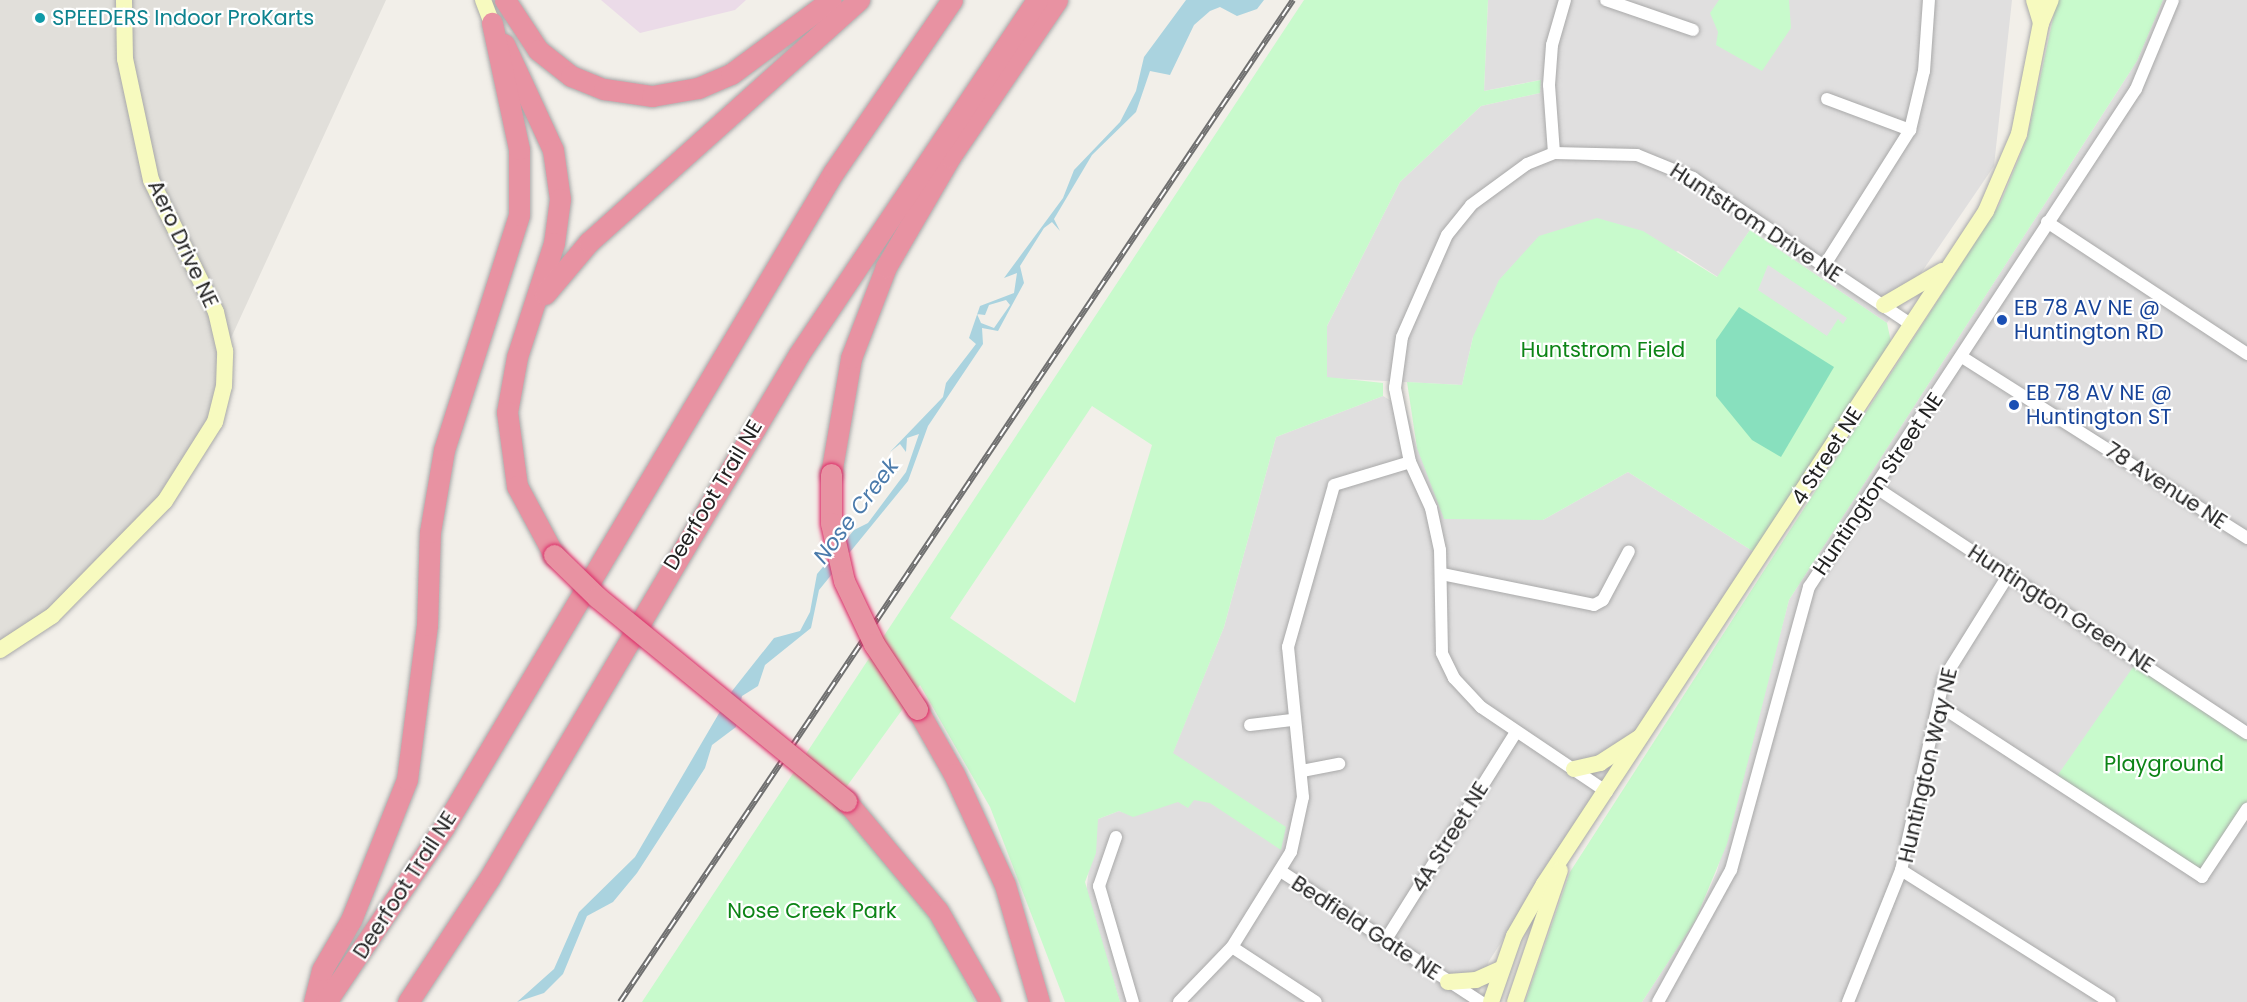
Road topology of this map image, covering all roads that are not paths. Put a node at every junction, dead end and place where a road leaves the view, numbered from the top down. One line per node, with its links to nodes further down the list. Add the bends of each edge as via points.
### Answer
1 (124, 0): 35 (main road, Aero Drive NE, via 125,59 151,180 216,312 225,351 224,386 206,441 165,501 84,588)
2 (483, 0): 15 (main road)
3 (505, 0): 4 (highway, via 538,50 571,76 604,89 652,96 698,88 731,74)
4 (831, 0)
5 (859, 0): 25 (highway, via 589,242 553,282)
6 (952, 0): 56 (highway, Deerfoot Trail NE, via 833,172 444,827)
7 (1037, 0): 57 (highway, Deerfoot Trail NE, via 799,354 490,877)
8 (1057, 0): 59 (highway, bridge, via 950,157 886,267 851,358 831,474 831,523 844,581 874,644 954,774 1005,885)
9 (1565, 0): 20 (street, via 1552,45 1549,85)
10 (1606, 0): 17 (street)
11 (1929, 0): 19 (street, via 1924,71)
12 (2034, 0): 16 (main road, 4 Street NE)
13 (2051, 0): 16 (main road, 4 Street NE)
14 (2174, 0): 21 (street, Huntington Street NE, via 2136,89)
15 (492, 23): 25 (highway, via 521,72 553,150 560,199 555,243); 55 (highway, via 519,148 519,215 444,450 430,532 427,625 407,779 351,920 322,970)
16 (2041, 23): 22 (main road, 4 Street NE, via 2019,134 2004,175)
17 (1693, 30)
18 (1827, 99): 19 (street)
19 (1910, 130): 23 (street)
20 (1554, 153): 23 (street, Huntstrom Drive NE, via 1601,151 1666,164); 29 (street, Huntstrom Drive NE, via 1527,164 1471,205 1447,236 1420,288 1396,367)
21 (2047, 222): 27 (street); 28 (street, Huntington Street NE)
22 (1956, 259): 24 (main road, via 1917,290); 26 (main road, 4 Street NE)
23 (1824, 266): 24 (street, Huntstrom Drive NE)
24 (1884, 305): 26 (street, Huntstrom Drive NE)
25 (529, 321): 58 (highway, bridge, via 517,357 507,435 525,505 555,555 597,597 846,801 938,911)
26 (1912, 325): 39 (main road, 4 Street NE)
27 (2247, 354)
28 (1962, 357): 30 (street, Huntington Street NE); 31 (street, 78 Avenue NE)
29 (1410, 462): 33 (street, Huntstrom Drive NE, via 1431,508); 37 (street, via 1334,485 1288,647)
30 (1875, 487): 34 (street, Huntington Green NE); 66 (street, Huntington Street NE, via 1809,587 1731,870)
31 (2247, 538)
32 (1629, 551): 33 (street, via 1603,600 1594,605)
33 (1442, 574): 41 (street, Huntstrom Drive NE, via 1442,652 1454,678)
34 (2008, 574): 36 (street, Huntington Way NE, via 1955,654); 40 (street, Huntington Green NE)
35 (0, 651)
36 (1940, 706): 46 (street, via 2202,877); 49 (street, Huntington Way NE)
37 (1292, 720): 38 (street); 44 (street)
38 (1250, 725)
39 (1648, 732): 43 (main road, via 1600,763); 45 (main road, 4 Street NE)
40 (2247, 733)
41 (1515, 734): 43 (street, Huntstrom Drive NE); 51 (street, 4A Street NE)
42 (1339, 764): 44 (street)
43 (1574, 769): 45 (street, Huntstrom Drive NE)
44 (1302, 771): 50 (street, via 1298,828)
45 (1607, 792): 48 (main road, 4 Street NE)
46 (2247, 809)
47 (1116, 837): 60 (street, via 1099,886)
48 (1561, 866): 53 (main road, 4 Street NE, via 1525,916); 65 (main road, 4 Street NE)
49 (1901, 870): 67 (street); 68 (street, Huntington Way NE)
50 (1282, 872): 51 (street, Bedfield Gate NE); 52 (street)
51 (1385, 941): 54 (street, Bedfield Gate NE)
52 (1232, 947): 61 (street); 62 (street)
53 (1501, 969): 54 (main road, via 1483,978); 64 (main road, 4 Street NE)
54 (1448, 982): 63 (street, Bedfield Gate NE)
55 (315, 1002)
56 (326, 1002)
57 (408, 1002)
58 (990, 1002)
59 (1039, 1002)
60 (1133, 1002)
61 (1179, 1002)
62 (1316, 1002)
63 (1480, 1002)
64 (1491, 1002)
65 (1515, 1002)
66 (1658, 1002)
67 (1848, 1002)
68 (2110, 1002)

